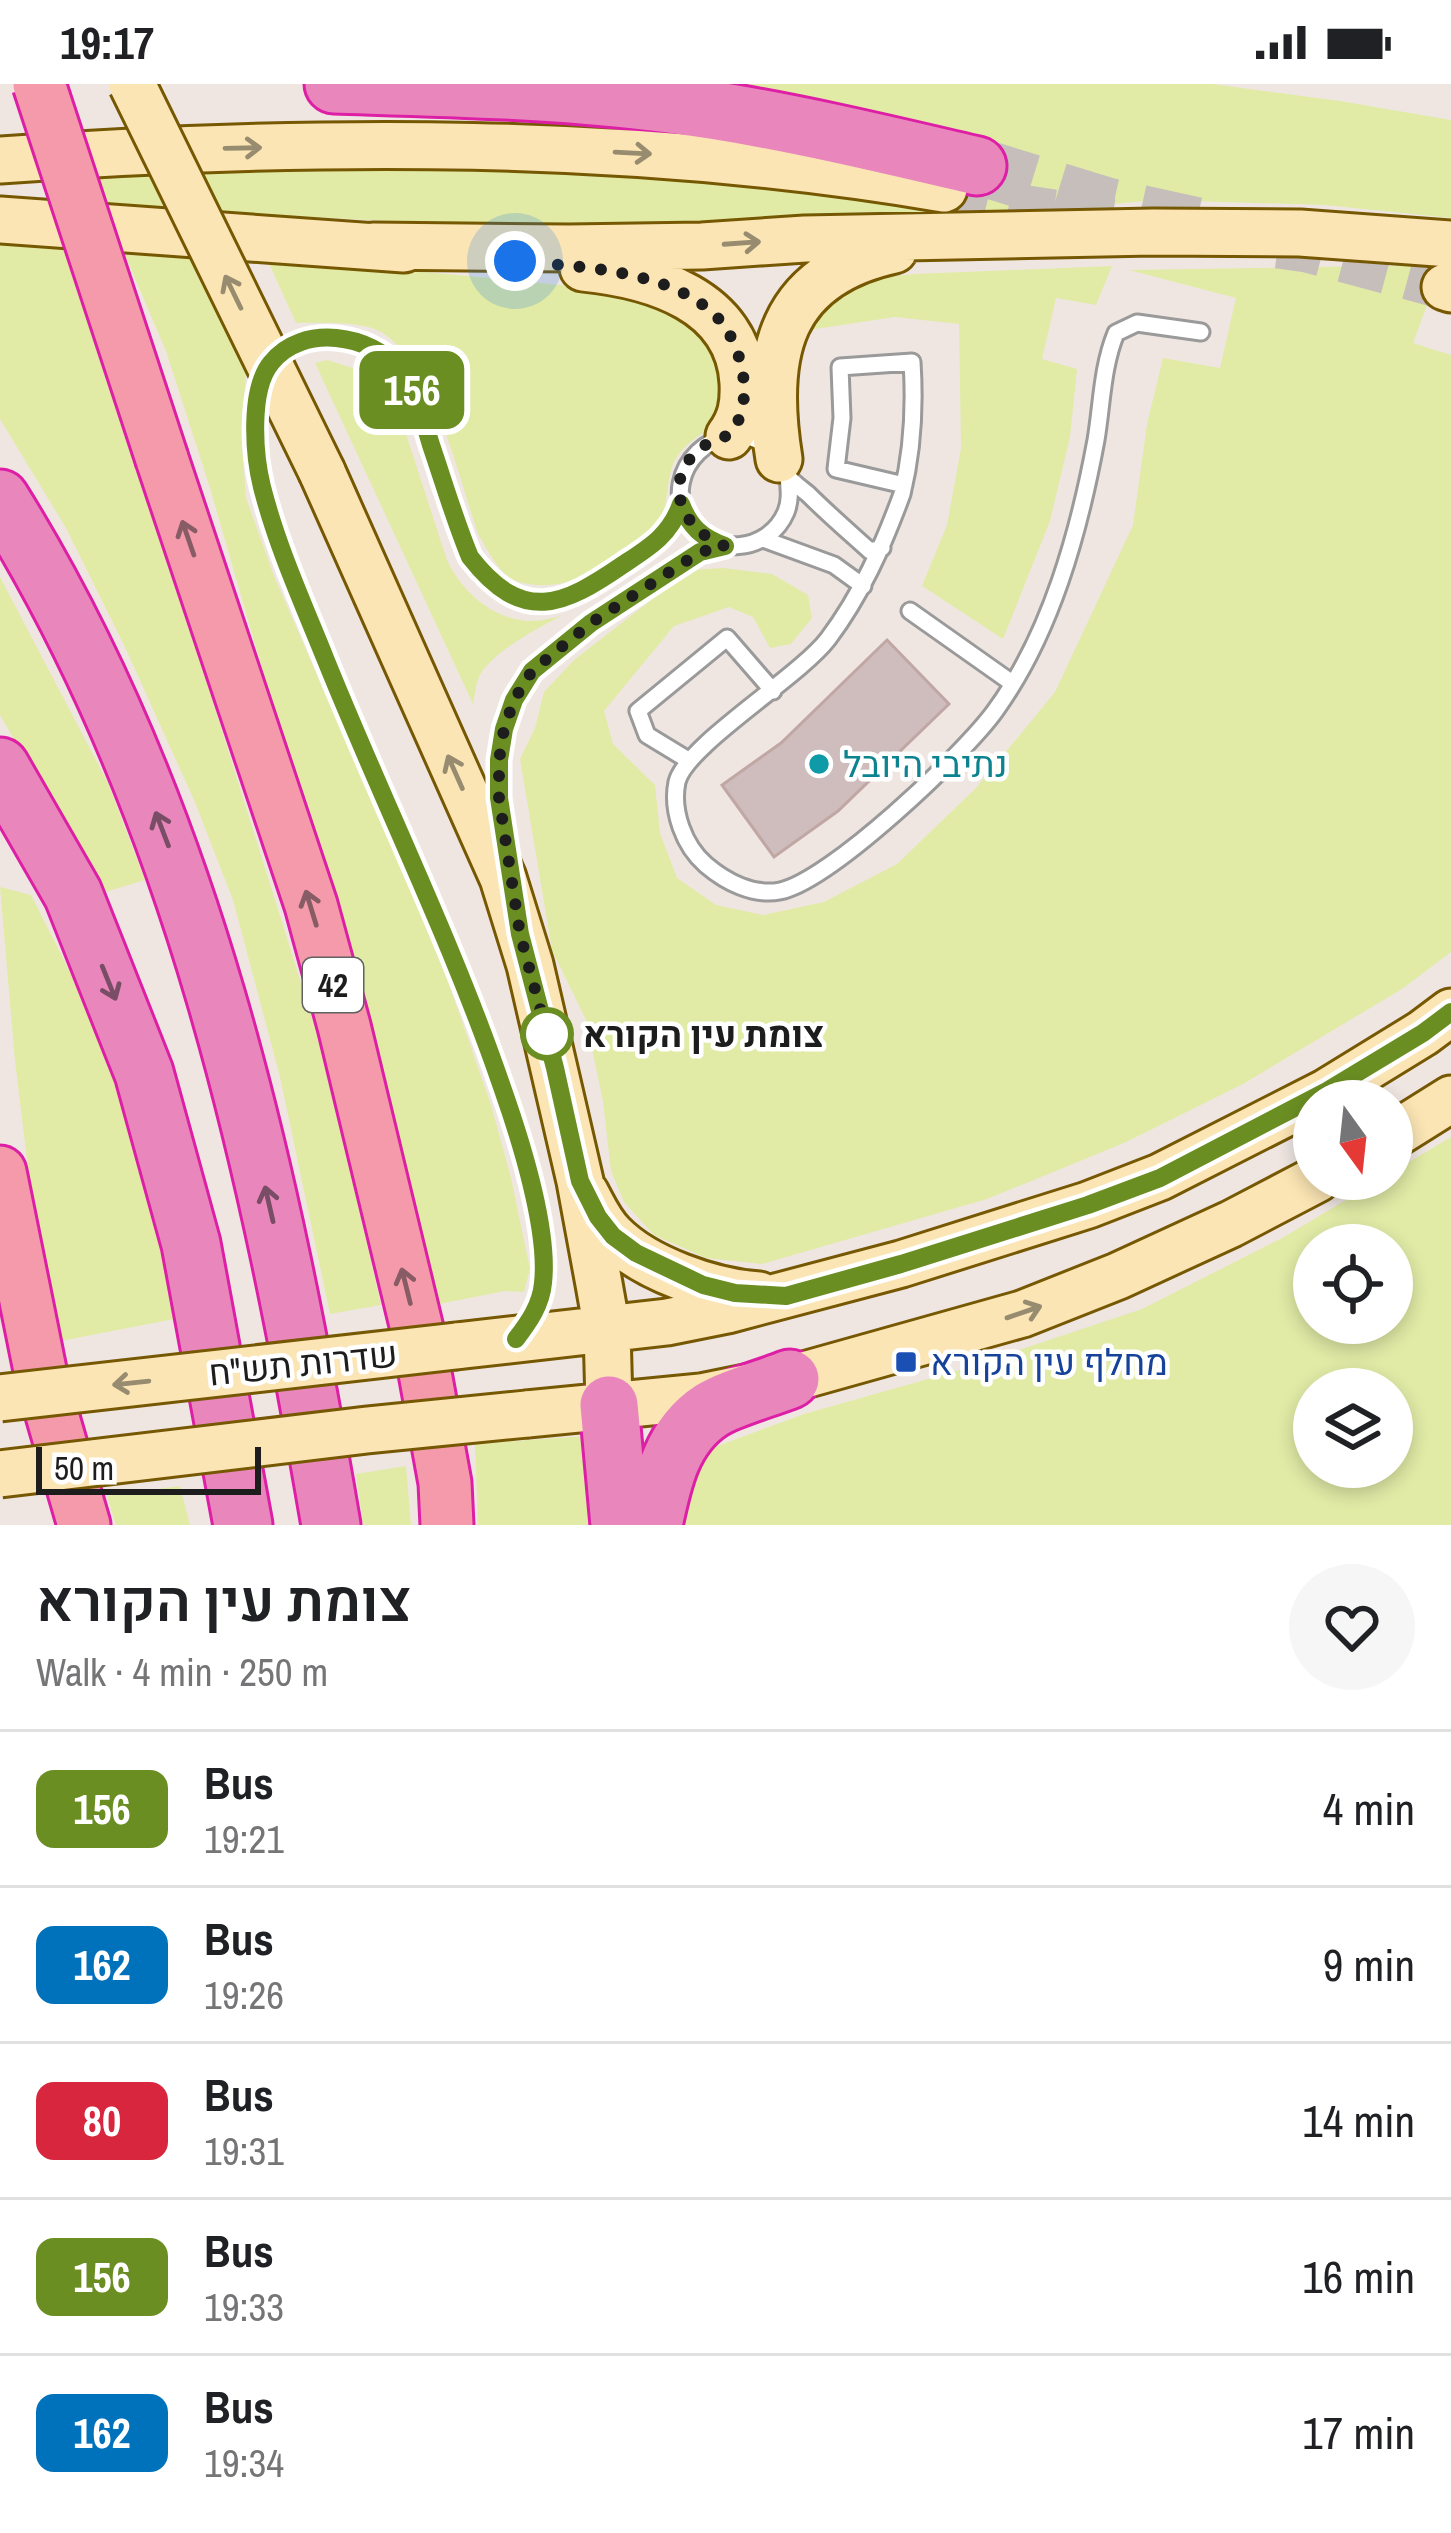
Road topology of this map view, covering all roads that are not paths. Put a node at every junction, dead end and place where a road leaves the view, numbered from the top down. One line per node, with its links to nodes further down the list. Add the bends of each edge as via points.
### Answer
1 (39, 84): 42 (highway, 42, one-way to 1, bridge, via 417,1329 311,905)
2 (132, 84): 25 (main road, one-way to 2, bridge, via 322,472)
3 (334, 84): 5 (highway, via 716,110)
4 (0, 160): 5 (main road, one-way to 5, bridge, via 178,149 524,148)
5 (960, 178)
6 (21, 221): 8 (main road)
7 (1035, 233): 8 (main road, one-way to 7, via 657,247); 9 (main road, via 1300,233); 12 (main road, via 904,248 825,277 781,336 773,420)
8 (373, 246): 11 (main road, via 610,271 688,296 724,325 742,367 741,414)
9 (1449, 274)
10 (1201, 332): 21 (lane, via 1137,323 1116,333 1071,546)
11 (728, 436): 12 (lane, via 765,445); 15 (lane, via 695,452)
12 (783, 467): 16 (lane, via 786,512); 18 (lane, via 870,550)
13 (904, 485): 13 (lane, via 836,469 840,367 912,362); 18 (lane)
14 (0, 499): 41 (highway, one-way to 14, via 275,1228 182,882 89,662)
15 (681, 504): 17 (lane, via 697,532); 34 (lane, via 657,542 584,591 524,599 503,591 470,557 418,403 383,355 345,339 303,342 269,364 256,396 260,480 273,528 444,931 520,1141 543,1284)
16 (763, 539): 17 (lane); 19 (lane, via 834,565)
17 (725, 546): 25 (lane, via 700,552 591,623 532,671 514,700 499,798)
18 (882, 548): 19 (lane)
19 (863, 586): 22 (lane, via 825,643)
20 (910, 610): 21 (lane)
21 (1012, 683): 23 (lane, via 934,776 850,851 781,891 723,880 699,858 677,805)
22 (773, 691): 23 (lane); 23 (lane, via 727,638 638,712 646,735)
23 (688, 760)
24 (0, 767): 40 (highway, one-way to 40, via 73,894 145,1073 191,1244)
25 (520, 934): 30 (main road)
26 (1451, 1012): 32 (main road, שדרות תש"ח, via 1327,1091 1160,1178)
27 (1451, 1099): 28 (main road)
28 (1413, 1123)
29 (0, 1172): 39 (highway, via 42,1380)
30 (580, 1181): 32 (main road, via 605,1227 636,1253 703,1285); 33 (main road)
31 (1293, 1191): 35 (main road, שדרות תש"ח, one-way to 31, via 1022,1314)
32 (786, 1296): 33 (main road, שדרות תש"ח)
33 (607, 1329): 34 (main road, שדרות תש"ח); 37 (main road)
34 (516, 1339): 36 (main road, שדרות תש"ח, one-way to 36, bridge)
35 (790, 1379): 37 (main road, שדרות תש"ח); 44 (highway, via 711,1410 684,1436 666,1465)
36 (0, 1397)
37 (609, 1406): 38 (main road, שדרות תש"ח, bridge); 43 (highway)
38 (0, 1474)
39 (84, 1525)
40 (243, 1525)
41 (331, 1525)
42 (447, 1525)
43 (620, 1525)
44 (653, 1525)

